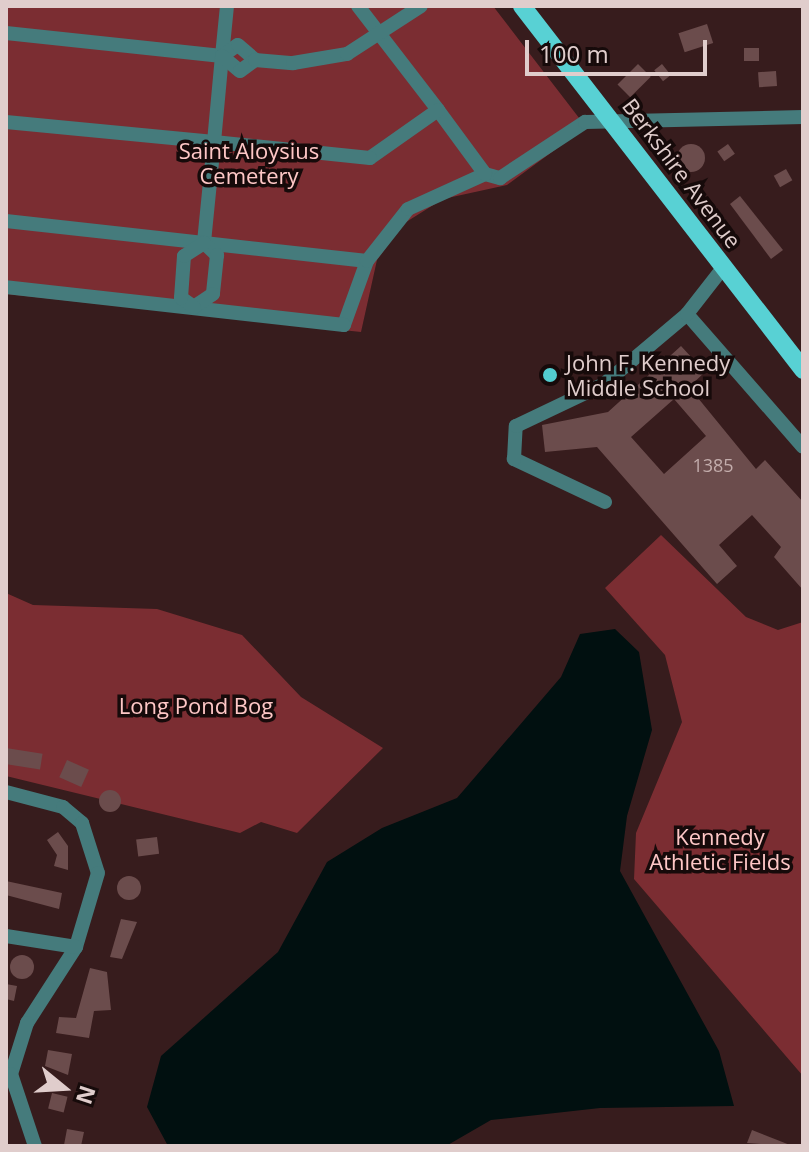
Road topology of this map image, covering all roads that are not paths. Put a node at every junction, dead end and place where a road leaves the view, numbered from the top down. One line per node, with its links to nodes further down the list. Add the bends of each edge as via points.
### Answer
1 (227, 6): 7 (street)
2 (358, 6): 6 (street)
3 (421, 6): 6 (street)
4 (522, 6): 11 (main road, Berkshire Avenue)
5 (6, 33): 7 (street)
6 (383, 36): 7 (street, via 321,60 255,60 240,71); 8 (street)
7 (222, 56): 12 (street)
8 (438, 110): 12 (street, via 370,158); 13 (street)
9 (803, 117): 11 (street)
10 (6, 122): 12 (street)
11 (615, 123): 13 (street, via 585,122 500,178); 17 (main road, Berkshire Avenue)
12 (214, 142): 15 (street)
13 (485, 174): 16 (street, via 408,209)
14 (6, 221): 15 (street)
15 (204, 243): 16 (street); 19 (street, via 217,255 213,294); 19 (street, via 184,256 181,298)
16 (367, 261): 19 (street, via 344,325)
17 (723, 268): 20 (street); 21 (main road, Berkshire Avenue)
18 (6, 287): 19 (street)
19 (194, 307)
20 (687, 314): 22 (street); 23 (street, via 604,384 516,426 514,459)
21 (803, 370)
22 (803, 447)
23 (605, 502)
24 (6, 792): 26 (street, via 63,807 82,823 98,873)
25 (6, 936): 26 (street)
26 (76, 947): 27 (street, via 27,1023)
27 (9, 1074): 28 (street)
28 (35, 1146)

